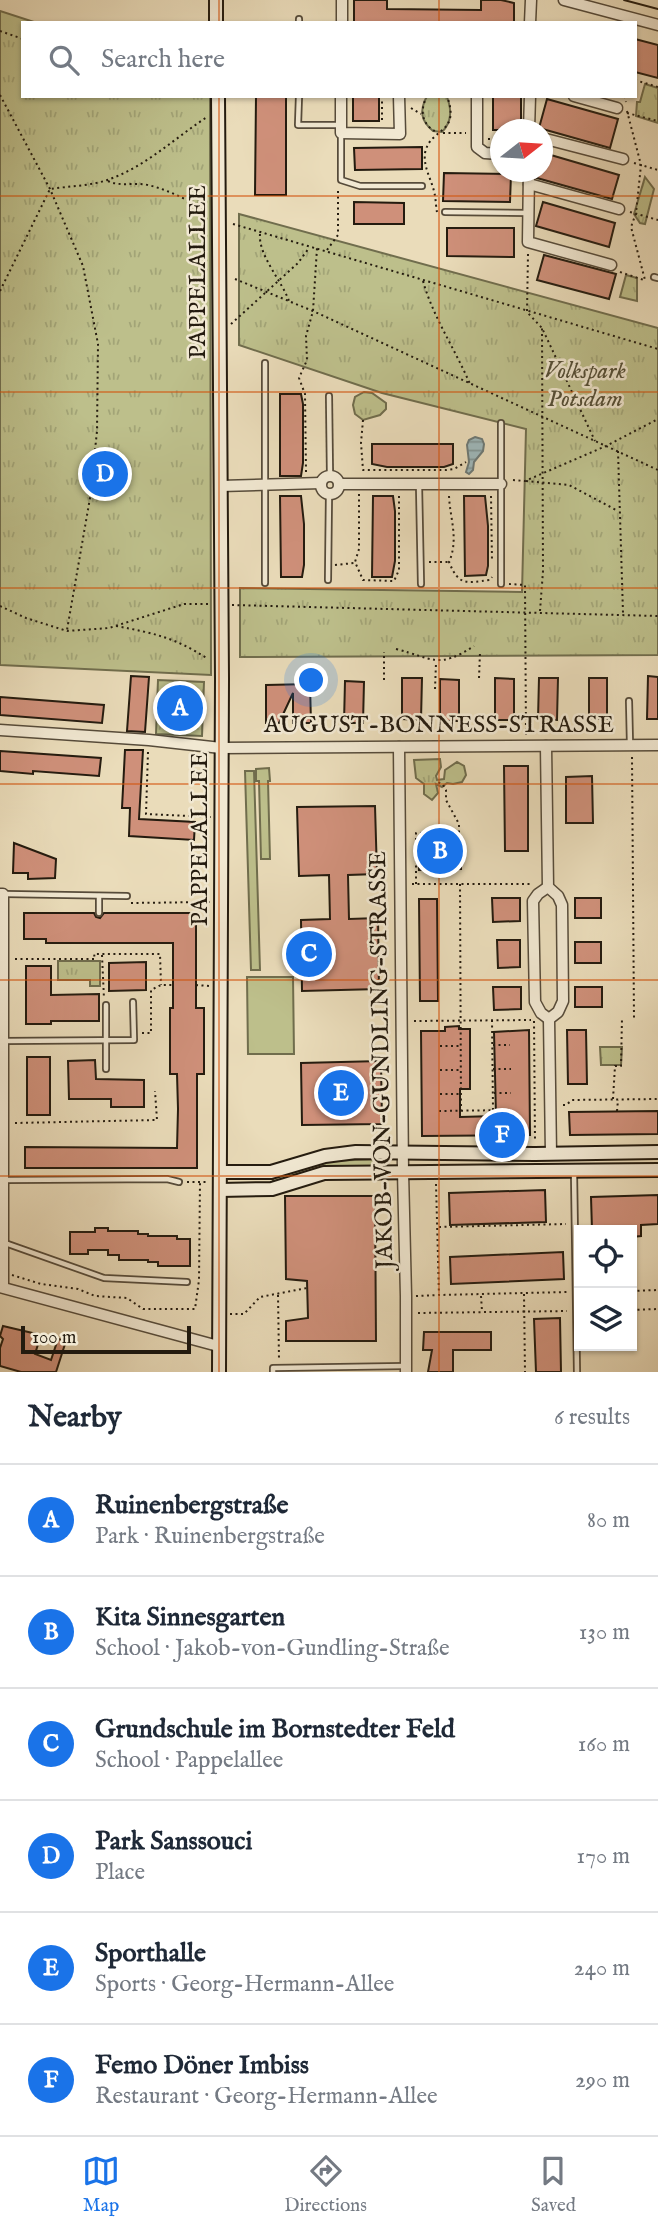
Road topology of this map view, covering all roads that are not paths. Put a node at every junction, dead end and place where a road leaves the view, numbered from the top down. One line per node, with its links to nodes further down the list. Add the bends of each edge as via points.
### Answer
1 (216, 0): 5 (street)
2 (342, 0): 6 (street)
3 (531, 0): 7 (street)
4 (564, 0): 8 (street)
5 (216, 21)
6 (342, 21)
7 (530, 21)
8 (658, 25)
9 (299, 98): 18 (lane, via 298,125)
10 (341, 98): 18 (street)
11 (477, 98): 20 (street, via 478,147)
12 (530, 98): 17 (street)
13 (581, 98): 16 (street)
14 (399, 102): 18 (street, via 400,134)
15 (218, 103): 37 (street, PAPPELALLEE)
16 (617, 108)
17 (529, 119)
18 (341, 129): 23 (lane, via 341,180 360,186)
19 (553, 141): 21 (street)
20 (490, 153)
21 (623, 159)
22 (529, 184): 24 (street); 26 (street)
23 (422, 186)
24 (619, 209)
25 (445, 212): 26 (lane)
26 (528, 213): 27 (street, via 528,242)
27 (611, 265)
28 (265, 363): 33 (lane)
29 (329, 396): 31 (lane)
30 (501, 424): 32 (lane)
31 (330, 475): 34 (street); 35 (street)
32 (498, 483): 36 (street); 42 (lane)
33 (265, 484): 34 (street); 37 (street); 40 (lane)
34 (321, 484): 38 (street)
35 (340, 484): 36 (street); 38 (street)
36 (419, 484): 41 (lane)
37 (220, 486): 49 (street, PAPPELALLEE)
38 (329, 494): 39 (lane)
39 (328, 580)
40 (265, 583)
41 (421, 584)
42 (501, 584)
43 (629, 701): 45 (lane)
44 (0, 730): 49 (street, AUGUST-BONNESS-STRASSE)
45 (631, 745): 46 (street, AUGUST-BONNESS-STRASSE); 47 (street, AUGUST-BONNESS-STRASSE)
46 (658, 745)
47 (546, 746): 48 (street, AUGUST-BONNESS-STRASSE); 50 (street)
48 (399, 747): 49 (street, AUGUST-BONNESS-STRASSE); 62 (street, JAKOB-VON-GUNDLING-STRASSE)
49 (221, 748): 68 (street, PAPPELALLEE)
50 (548, 887): 57 (street, via 562,905 563,1001); 57 (street, via 533,901 535,1002)
51 (2, 894): 52 (lane); 58 (street)
52 (99, 896): 53 (lane); 54 (lane)
53 (127, 896)
54 (99, 913)
55 (133, 1002): 59 (lane, via 134,1040)
56 (106, 1005): 59 (lane)
57 (549, 1020): 63 (street)
58 (2, 1041): 59 (lane); 67 (street)
59 (106, 1041): 60 (lane)
60 (106, 1069)
61 (658, 1152): 63 (street)
62 (403, 1154): 63 (street); 66 (street, JAKOB-VON-GUNDLING-STRASSE); 68 (street, via 325,1156)
63 (551, 1154)
64 (658, 1170): 65 (street)
65 (574, 1171): 66 (street); 77 (lane)
66 (403, 1172): 68 (street, via 324,1172 271,1189); 74 (street, JAKOB-VON-GUNDLING-STRASSE)
67 (2, 1180): 69 (lane); 70 (street)
68 (220, 1181): 73 (street, PAPPELALLEE)
69 (179, 1182)
70 (3, 1242): 71 (lane, via 104,1278); 72 (street)
71 (187, 1282)
72 (2, 1287): 73 (street)
73 (218, 1346): 75 (street, PAPPELALLEE)
74 (406, 1369): 76 (lane, via 273,1368)
75 (219, 1372)
76 (273, 1372)
77 (577, 1372)

